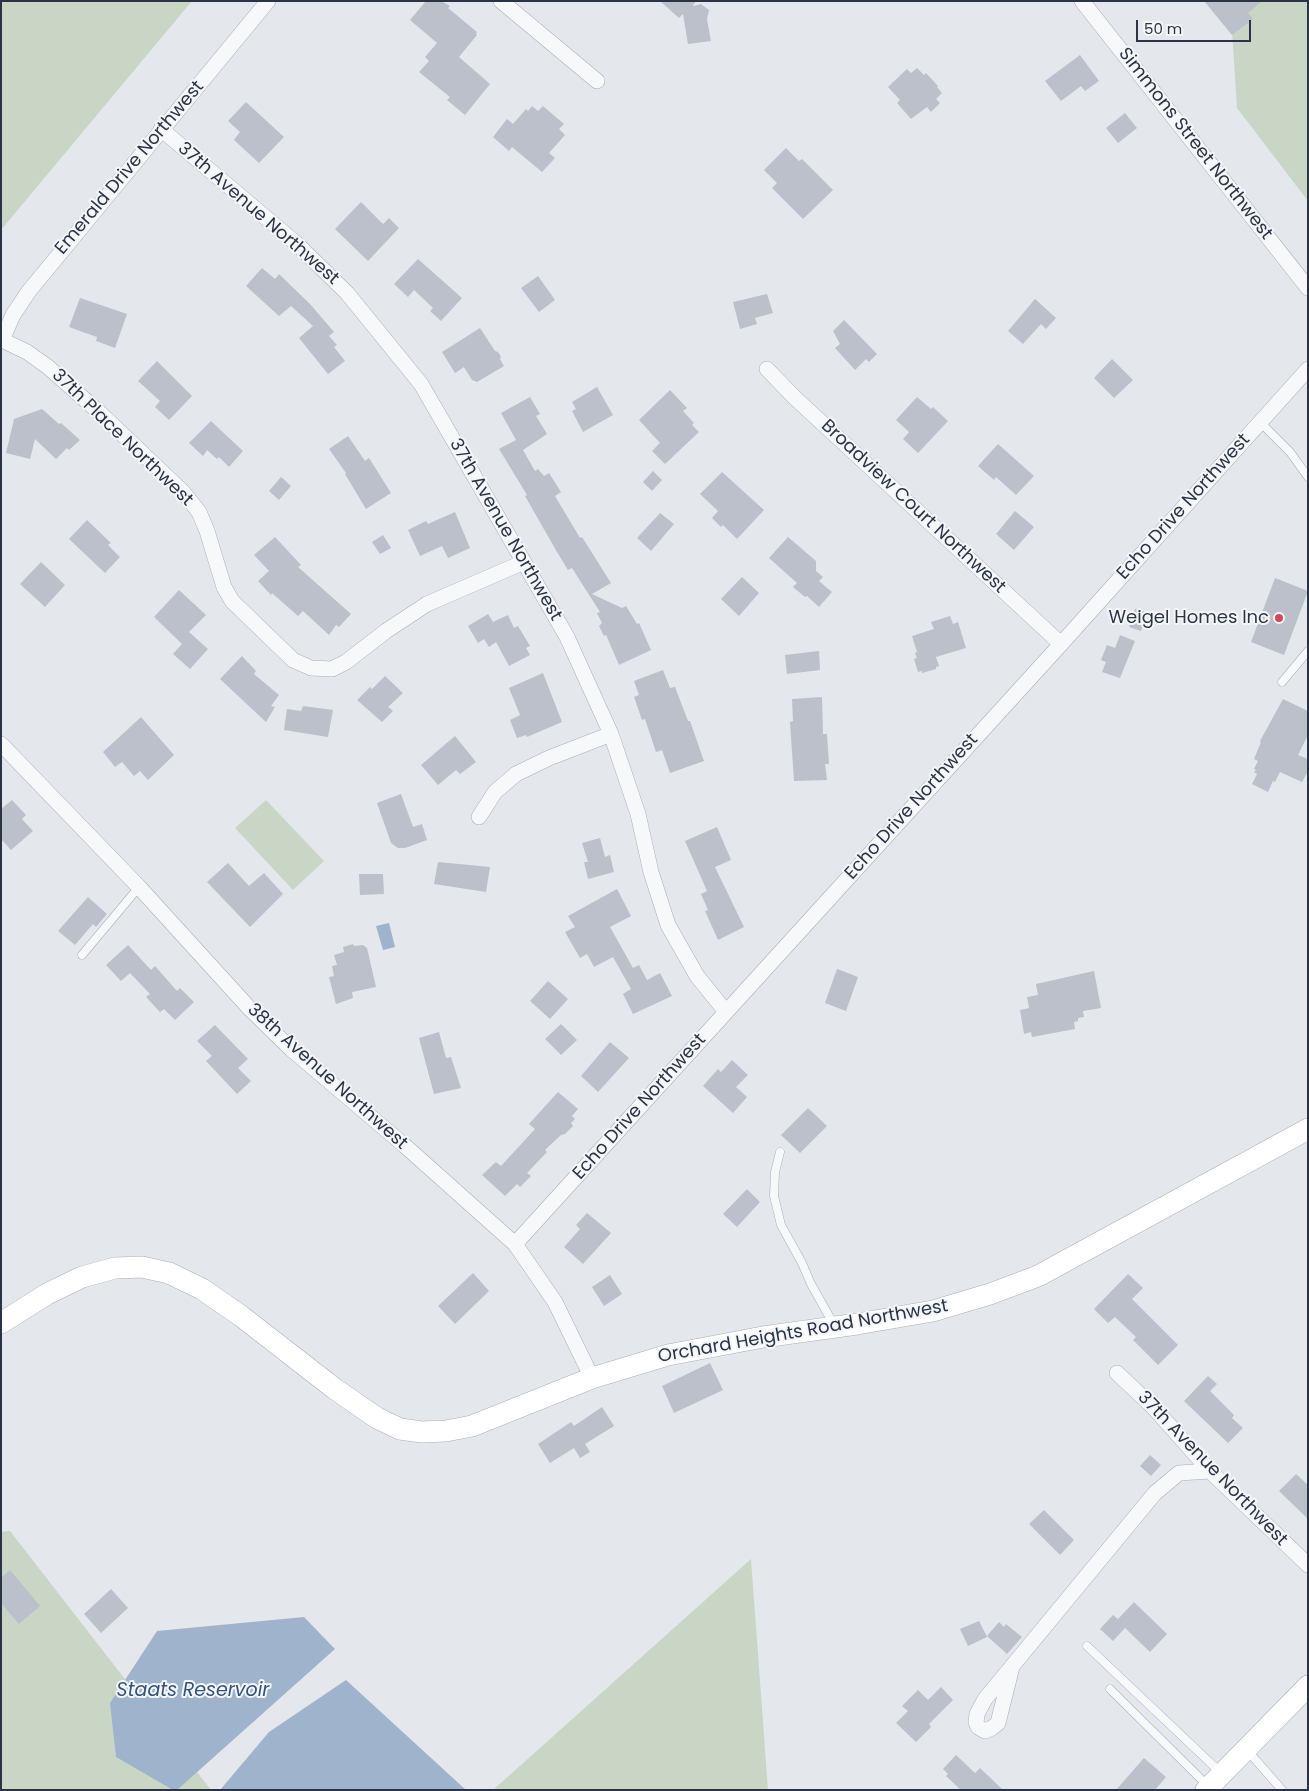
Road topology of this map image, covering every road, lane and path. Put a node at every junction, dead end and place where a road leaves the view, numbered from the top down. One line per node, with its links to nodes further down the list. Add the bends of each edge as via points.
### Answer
1 (268, 1): 5 (street, Emerald Drive Northwest)
2 (502, 1): 4 (street)
3 (1082, 1): 6 (street, Simmons Street Northwest)
4 (597, 81)
5 (161, 130): 7 (street, Emerald Drive Northwest, via 29,291); 12 (street, 37th Avenue Northwest, via 297,244 347,293 421,384)
6 (1308, 288)
7 (1, 341): 12 (street, 37th Place Northwest, via 27,352 48,367 183,492 199,512 232,602 293,660 311,668 332,669 427,604)
8 (767, 369): 13 (street, Broadview Court Northwest)
9 (1308, 369): 10 (street, Echo Drive Northwest)
10 (1260, 422): 11 (lane, via 1290,452); 13 (street, Echo Drive Northwest)
11 (1308, 477)
12 (524, 562): 16 (street, 37th Avenue Northwest, via 567,637)
13 (1061, 644): 21 (street, Echo Drive Northwest)
14 (1308, 651): 15 (lane)
15 (1282, 682)
16 (611, 734): 18 (street, via 516,774 494,792); 21 (street, 37th Avenue Northwest, via 638,814 651,872 668,925 697,976)
17 (1, 744): 19 (street, 38th Avenue Northwest)
18 (479, 817)
19 (139, 887): 20 (lane); 24 (street, 38th Avenue Northwest, via 250,1009 291,1049)
20 (82, 955)
21 (726, 1012): 24 (street, Echo Drive Northwest)
22 (1308, 1129): 26 (street, Orchard Heights Road Northwest, via 1038,1276 934,1311)
23 (780, 1152): 26 (lane, via 774,1196 781,1225)
24 (516, 1244): 28 (street, 38th Avenue Northwest, via 555,1302)
25 (1, 1323): 28 (street, Orchard Heights Road Northwest, via 46,1294 82,1277 114,1268 142,1267 169,1273 202,1289 241,1316 377,1418 400,1429 422,1432 472,1426)
26 (835, 1327): 28 (street, Orchard Heights Road Northwest, via 668,1355)
27 (1117, 1373): 29 (street, 37th Avenue Northwest, via 1154,1408)
28 (592, 1378)
29 (1210, 1471): 30 (street, 37th Avenue Northwest); 32 (street, via 1179,1473 1155,1492)
30 (1308, 1565)
31 (1087, 1646): 36 (lane)
32 (1012, 1667)
33 (1308, 1686): 35 (street)
34 (1110, 1689): 36 (lane)
35 (1246, 1749): 36 (street); 37 (lane)
36 (1212, 1783)
37 (1282, 1790)

